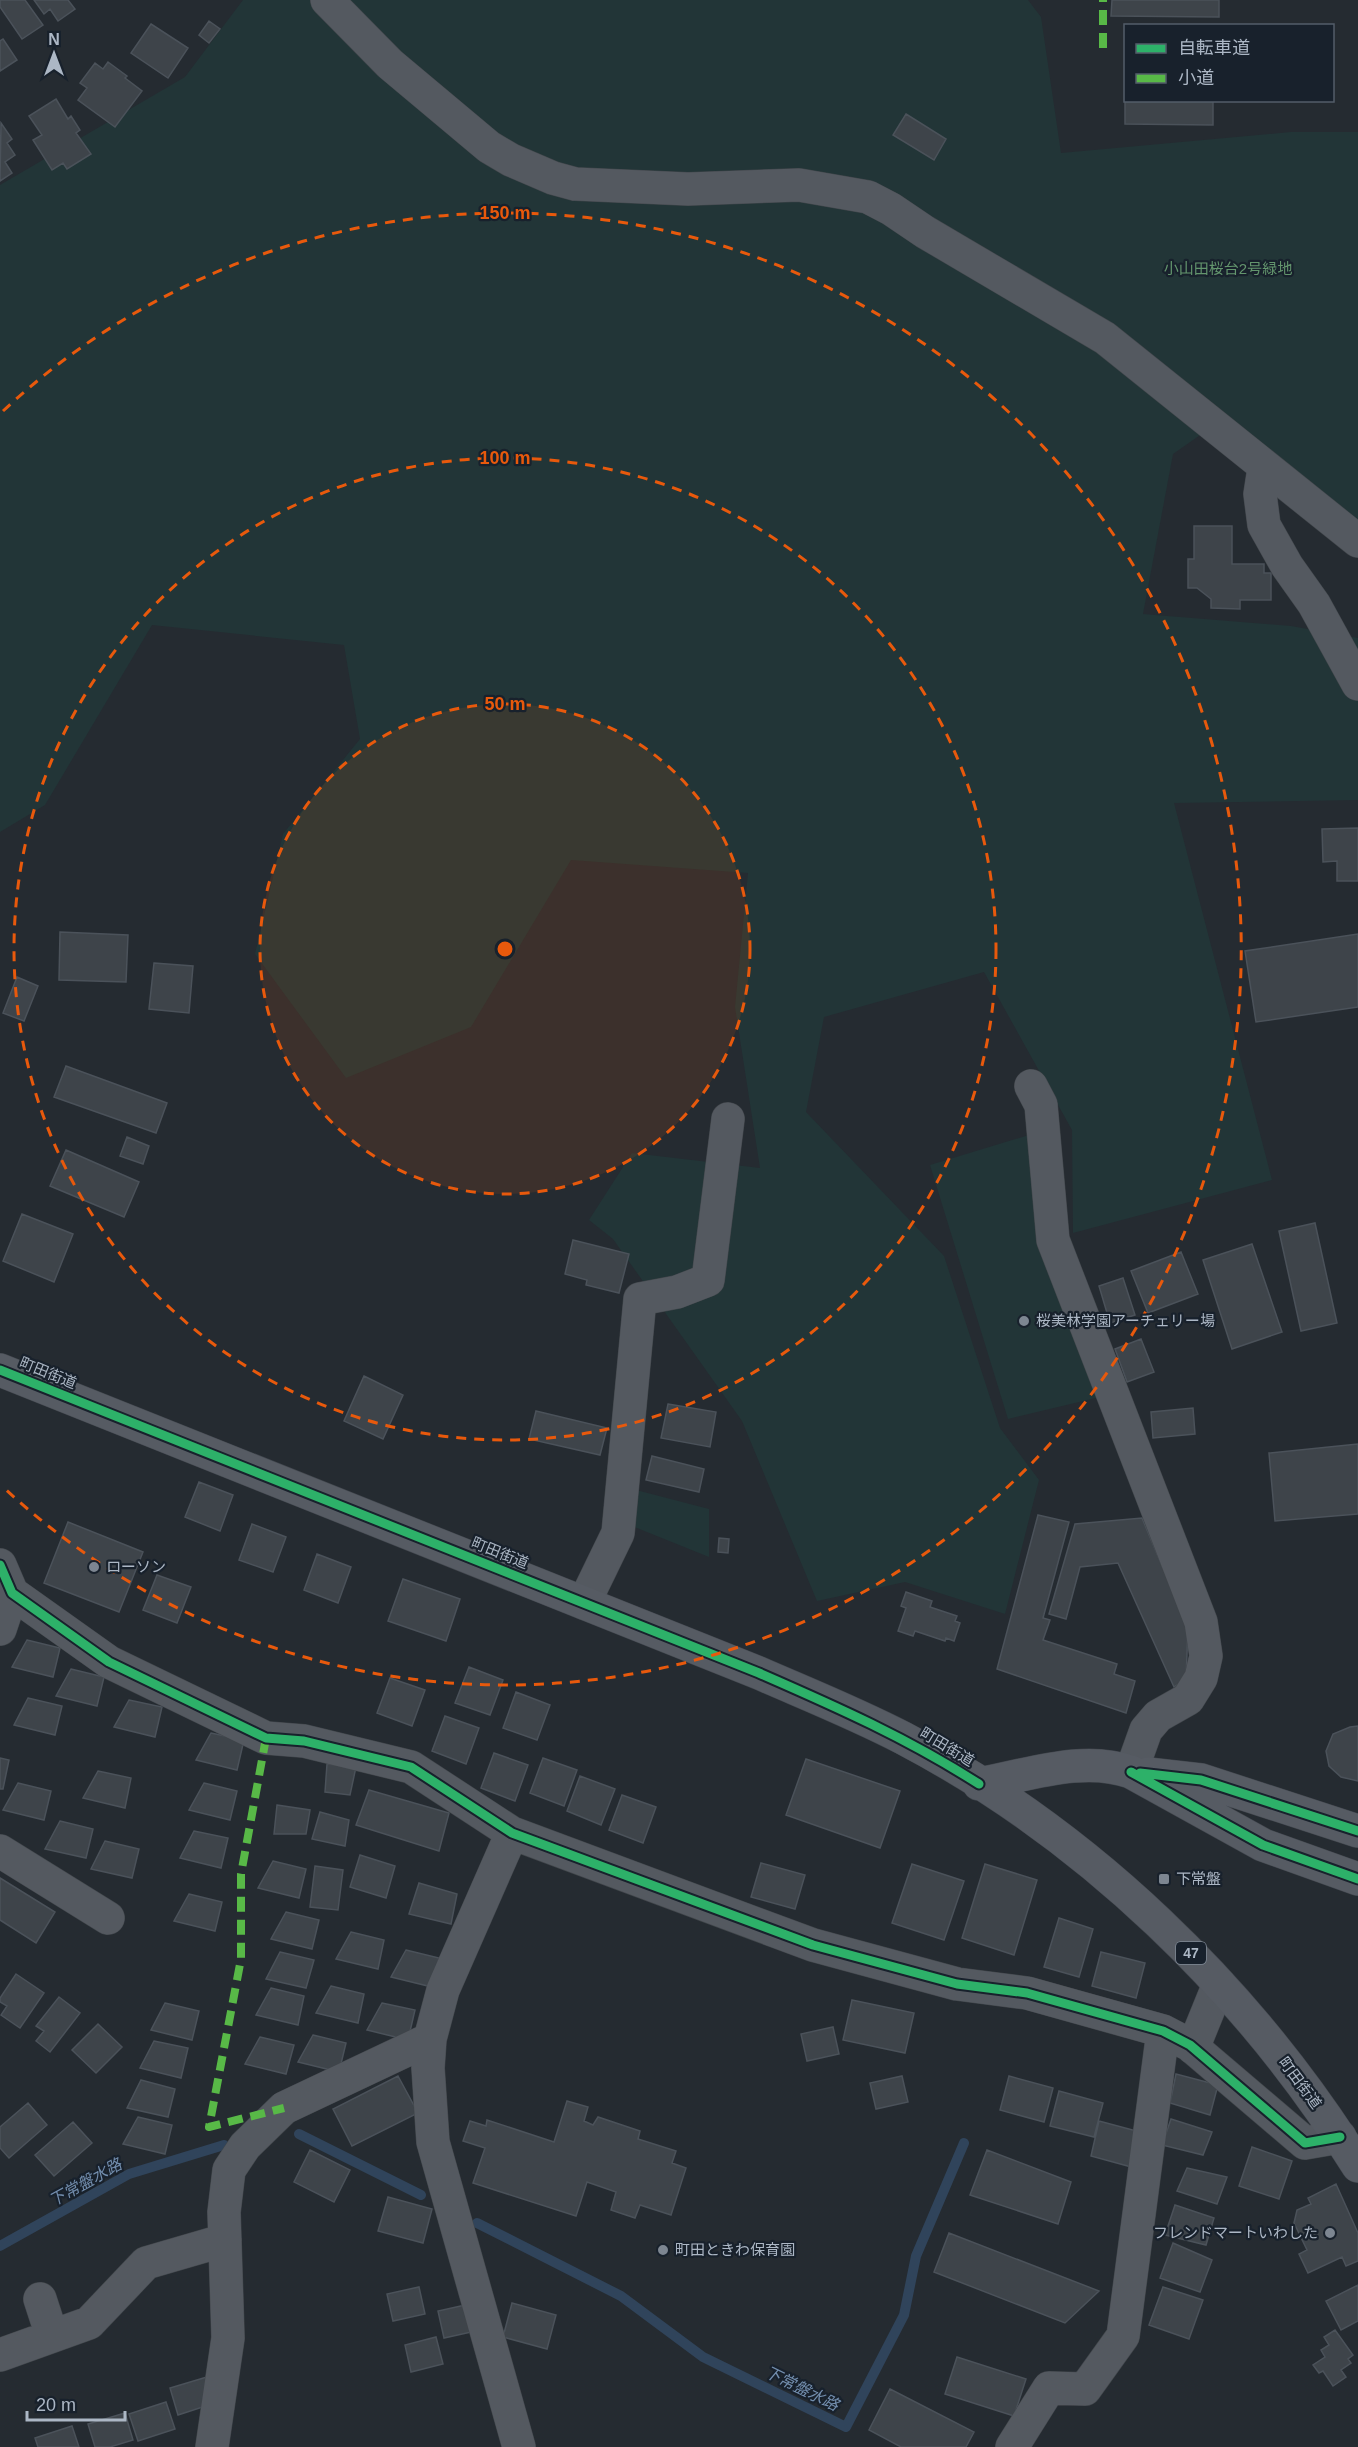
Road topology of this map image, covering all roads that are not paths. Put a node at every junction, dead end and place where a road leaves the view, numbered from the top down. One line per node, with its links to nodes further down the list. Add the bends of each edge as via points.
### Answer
1 (327, 0): 2 (street, via 390,64 489,147 553,178 575,184 688,189 799,184 868,197 1105,338)
2 (1264, 468): 3 (street); 4 (street, via 1260,494 1264,525)
3 (1358, 541)
4 (1358, 684)
5 (1030, 1086): 11 (street, via 1041,1105 1053,1240 1201,1622 1206,1656 1201,1678 1188,1699 1158,1716 1146,1730)
6 (728, 1119): 9 (street, via 708,1280 677,1292 640,1299 618,1533)
7 (0, 1370): 9 (main road, 町田街道 / 47)
8 (6, 1579): 10 (street); 15 (street, via 109,1662 266,1738 304,1741 411,1767)
9 (584, 1603): 12 (main road, 町田街道 / 47, via 854,1714 905,1739)
10 (0, 1629)
11 (1131, 1772): 12 (main road, via 1116,1766 1087,1764); 13 (main road, via 1201,1780); 17 (main road, via 1263,1845)
12 (979, 1784): 20 (main road, 町田街道 / 47, via 1060,1839 1138,1904 1187,1948)
13 (1300, 1812): 14 (main road); 17 (main road, via 1281,1821 1277,1833)
14 (1358, 1831)
15 (512, 1833): 21 (street, via 813,1945 957,1984 1027,1993); 22 (street, via 443,1990)
16 (0, 1851): 19 (street)
17 (1283, 1852): 18 (main road)
18 (1358, 1879)
19 (108, 1918)
20 (1219, 1984): 23 (street); 24 (main road, 町田街道 / 47)
21 (1163, 2031): 23 (street); 32 (street, via 1124,2336 1085,2389 1049,2388)
22 (430, 2038): 26 (street, via 284,2108 246,2146 230,2170); 31 (street, via 433,2142)
23 (1193, 2048): 24 (street, via 1305,2143)
24 (1340, 2137): 25 (main road, 町田街道 / 47)
25 (1358, 2166)
26 (225, 2240): 28 (street, via 146,2263 89,2323); 30 (street, via 228,2338)
27 (40, 2299): 28 (street)
28 (52, 2336): 29 (street)
29 (0, 2355)
30 (212, 2447)
31 (519, 2447)
32 (1012, 2447)

